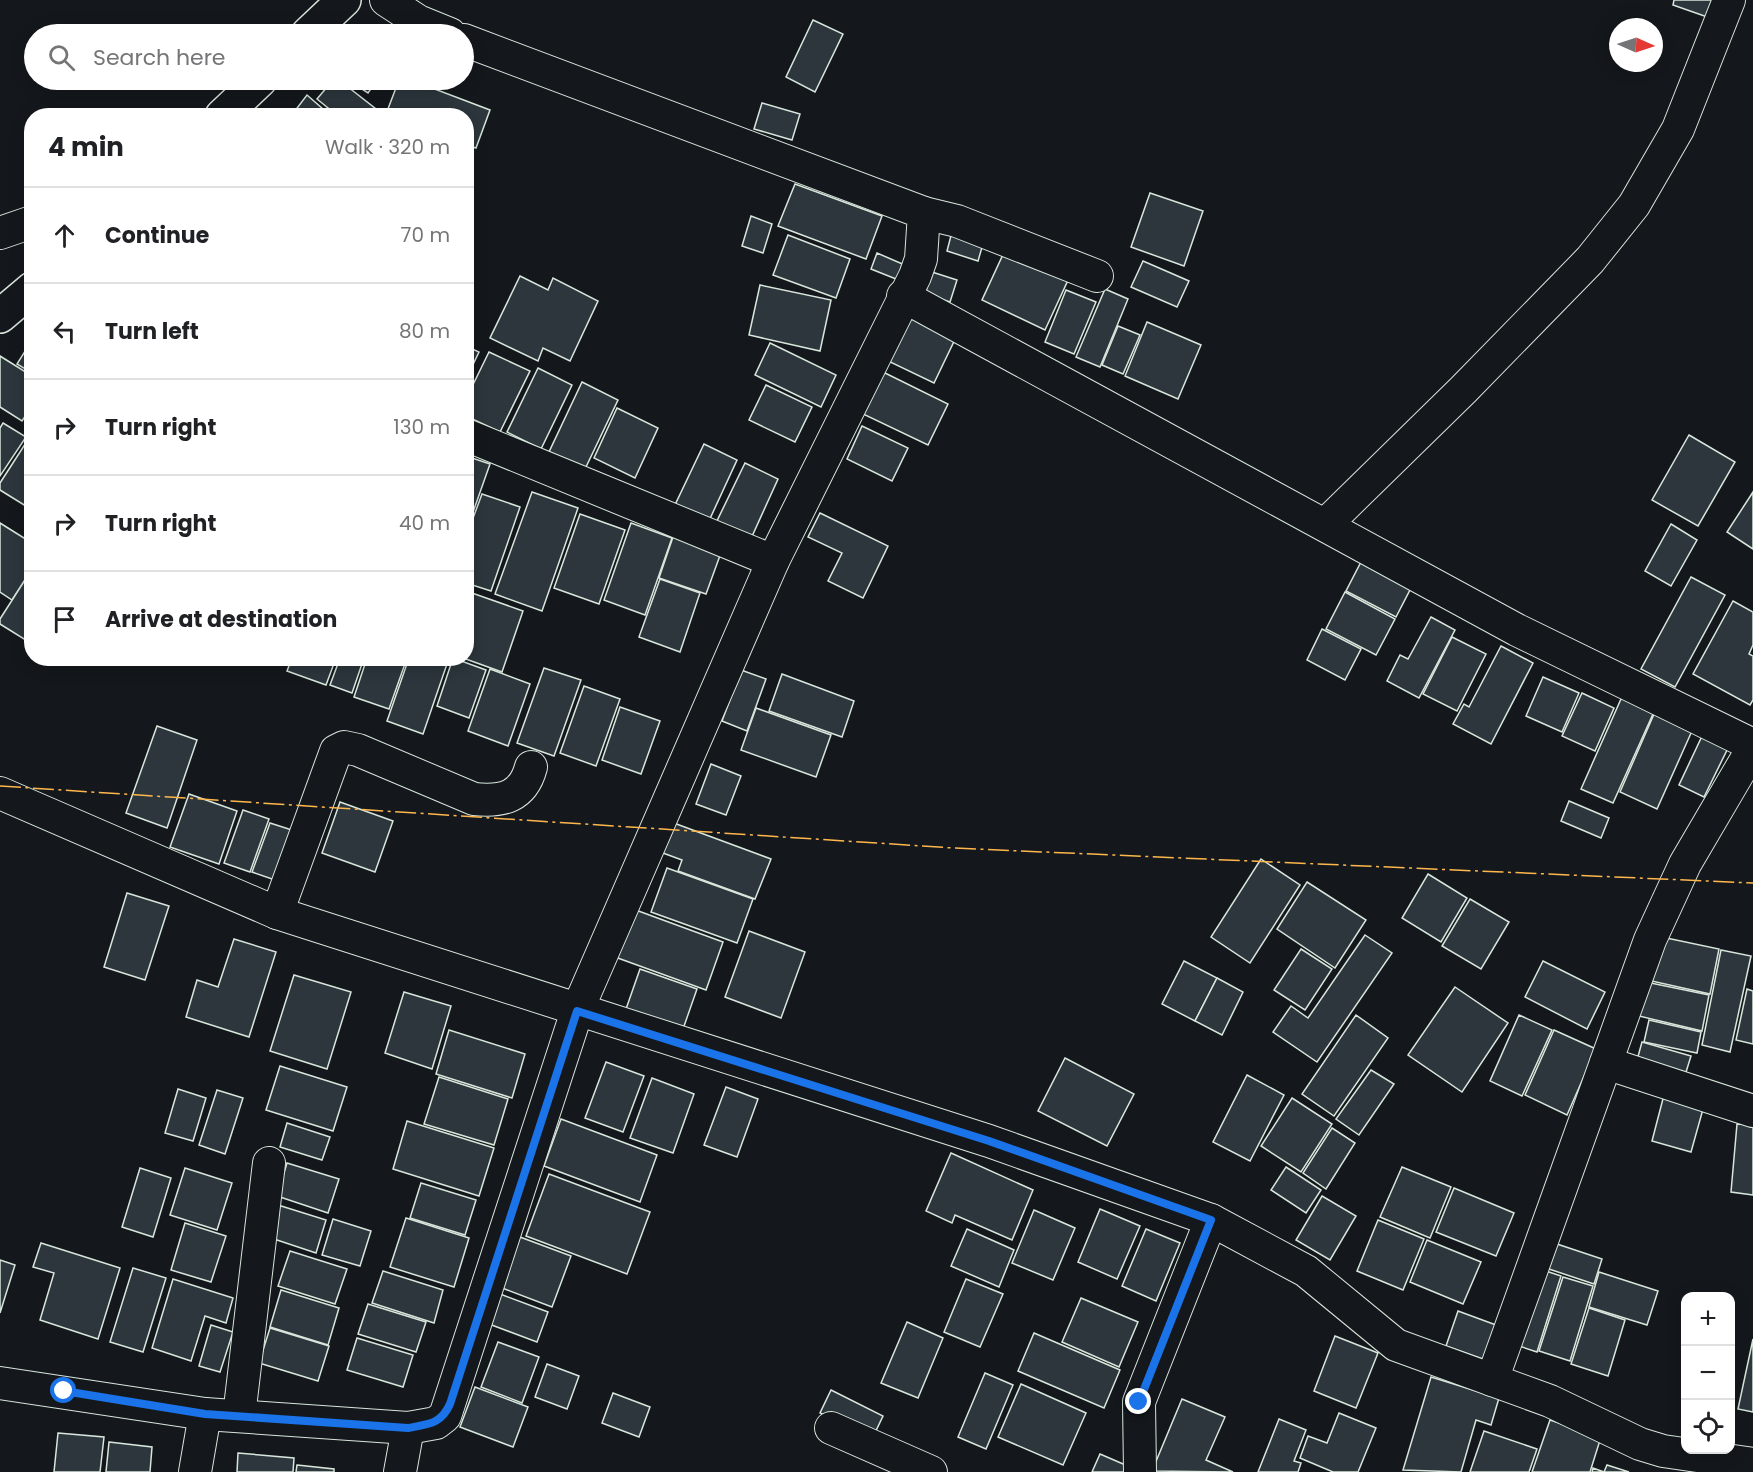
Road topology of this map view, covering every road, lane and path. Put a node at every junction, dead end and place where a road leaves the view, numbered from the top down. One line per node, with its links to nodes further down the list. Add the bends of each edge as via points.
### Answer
1 (344, 0): 4 (street)
2 (386, 0): 5 (street)
3 (1729, 0): 17 (street, via 1678,129 1634,205 1582,268)
4 (319, 24)
5 (425, 24)
6 (474, 44): 9 (street)
7 (249, 90): 8 (street)
8 (230, 108)
9 (924, 213): 12 (street, via 957,221); 14 (street, via 921,259)
10 (24, 225): 11 (street)
11 (0, 233)
12 (1097, 276)
13 (24, 296): 15 (street)
14 (903, 296): 17 (street); 18 (street)
15 (0, 316)
16 (474, 438): 18 (street)
17 (1325, 525): 19 (street, via 1517,630)
18 (773, 561): 23 (street)
19 (1753, 746): 24 (street, via 1684,864 1650,940)
20 (531, 767): 22 (street, via 526,783 512,796 485,800 474,799 358,750 344,747 336,751)
21 (0, 793): 22 (street)
22 (277, 913): 23 (street)
23 (577, 1011): 27 (street, via 989,1141); 32 (street, via 450,1404 445,1416 436,1423)
24 (1606, 1064): 25 (street); 28 (street)
25 (1753, 1111)
26 (269, 1163): 31 (street)
27 (1211, 1220): 28 (street, via 1306,1271 1396,1346); 39 (street, via 1139,1402)
28 (1492, 1380): 34 (street, via 1550,1401 1640,1444)
29 (0, 1383): 30 (street)
30 (205, 1414): 31 (street); 36 (street)
31 (239, 1416): 32 (street)
32 (408, 1428): 37 (street)
33 (831, 1428): 38 (street)
34 (1661, 1461): 35 (street)
35 (1753, 1464)
36 (195, 1472)
37 (399, 1472)
38 (931, 1472)
39 (1140, 1472)

